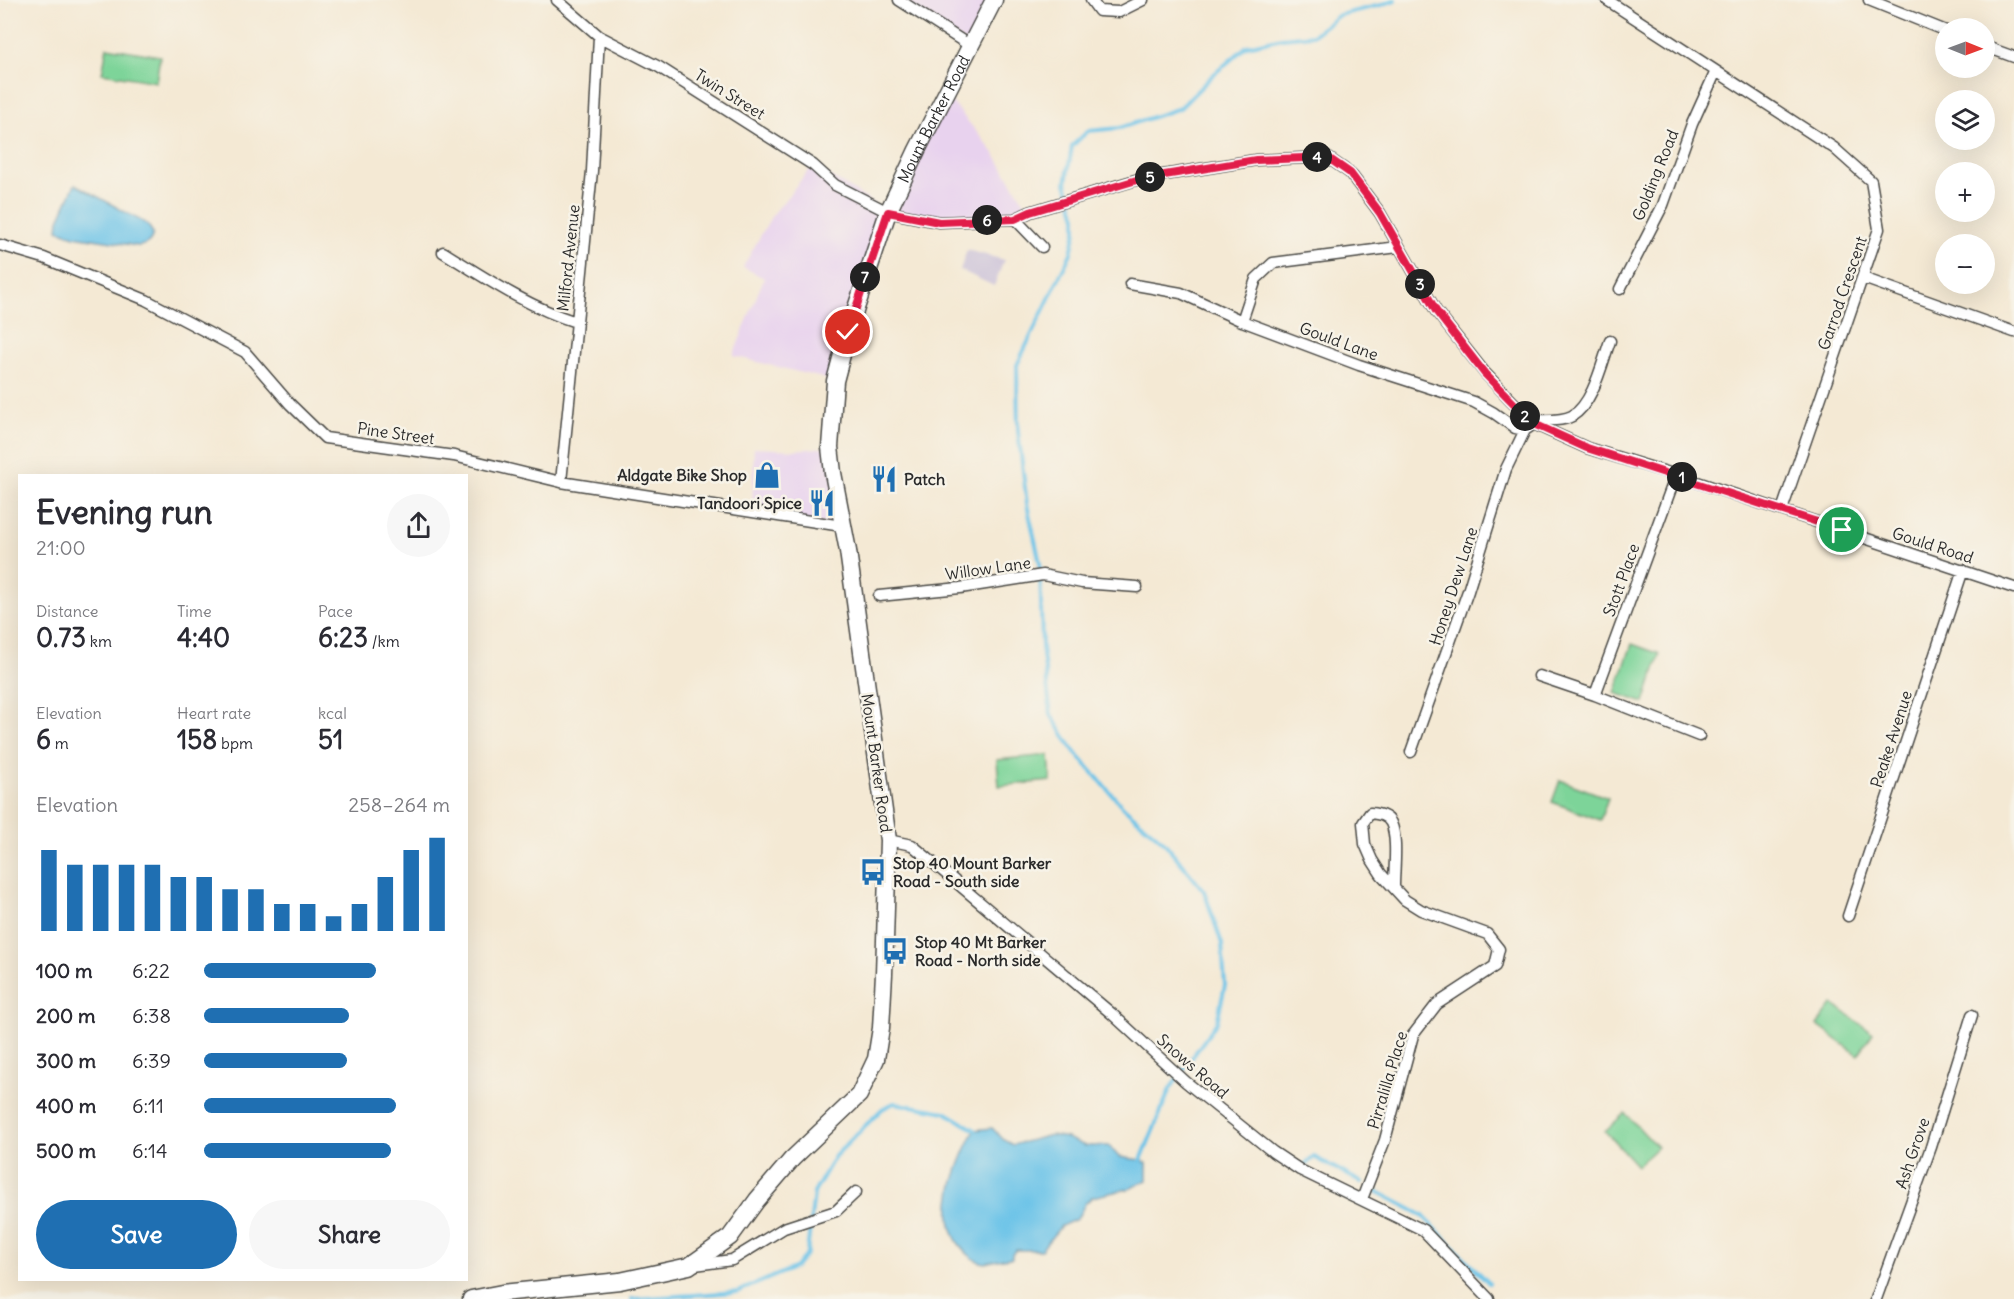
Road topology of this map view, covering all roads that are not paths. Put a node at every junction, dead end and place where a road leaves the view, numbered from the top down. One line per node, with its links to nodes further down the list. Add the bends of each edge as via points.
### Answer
1 (557, 0): 9 (street, Twin Street)
2 (899, 0): 10 (street)
3 (994, 0): 10 (main road, Mount Barker Road)
4 (1091, 0): 5 (street, via 1099,11 1119,12)
5 (1143, 0)
6 (1607, 0): 13 (street, Garrod Crescent)
7 (1869, 0): 8 (street)
8 (1935, 27)
9 (599, 36): 14 (street, Twin Street, via 659,67 813,165 835,185); 24 (street, Milford Avenue, via 592,171)
10 (972, 47): 14 (main road, Mount Barker Road)
11 (1995, 50): 12 (street)
12 (2014, 57)
13 (1716, 71): 20 (street, Garrod Crescent, via 1834,148 1871,181 1879,229); 22 (street, Golding Road, via 1663,205)
14 (888, 212): 15 (street, Gould Road, via 939,222); 31 (main road, Mount Barker Road, via 835,381 830,447)
15 (1015, 219): 17 (street); 18 (street, Gould Road, via 1140,179 1256,160 1327,157 1350,173 1380,213)
16 (0, 245): 29 (street, Pine Street, via 44,258 146,300 244,352 325,438 454,456)
17 (1042, 247)
18 (1398, 247): 23 (street, via 1273,263 1256,279); 27 (street, Gould Road, via 1436,311)
19 (442, 252): 24 (street, via 507,291)
20 (1863, 278): 25 (street); 30 (street, Garrod Crescent)
21 (1130, 284): 23 (street, Gould Lane, via 1181,293)
22 (1620, 289)
23 (1242, 321): 27 (street, Gould Lane, via 1474,402 1515,428)
24 (576, 322): 29 (street, Milford Avenue)
25 (2014, 332)
26 (1610, 341): 27 (street, via 1587,402 1572,416)
27 (1530, 424): 28 (street, Gould Road, via 1587,448); 39 (street, Honey Dew Lane, via 1506,469)
28 (1676, 475): 30 (street, Gould Road); 37 (street, Stott Place)
29 (561, 482): 31 (street, Pine Street)
30 (1782, 510): 32 (street, Gould Road)
31 (842, 526): 40 (main road, Mount Barker Road)
32 (1963, 570): 34 (street, Gould Road); 42 (street, Peake Avenue)
33 (1137, 587): 35 (street, Willow Lane, via 1038,576)
34 (2014, 588)
35 (879, 596)
36 (1539, 676): 37 (street)
37 (1595, 695): 38 (street)
38 (1699, 736)
39 (1411, 752)
40 (888, 840): 45 (street, Snows Road, via 912,845 1111,1013 1186,1082 1291,1164); 46 (main road, Mount Barker Road, via 884,974 876,1059 859,1095 792,1159 730,1237)
41 (1394, 886): 41 (street, Pirralilla Place, via 1372,860 1365,844 1363,823 1370,813 1382,814 1390,822 1395,843); 45 (street, Pirralilla Place, via 1405,900 1421,910 1488,934 1499,949 1495,966 1437,1005 1413,1035 1385,1140)
42 (1848, 916)
43 (1972, 1015): 49 (street, Ash Grove, via 1931,1147)
44 (856, 1192): 46 (street, via 836,1211 784,1228 732,1260)
45 (1362, 1199): 48 (street, Snows Road, via 1423,1230)
46 (689, 1266): 47 (main road, Mount Barker Road, via 620,1281)
47 (471, 1299)
48 (1489, 1299)
49 (1876, 1299)

